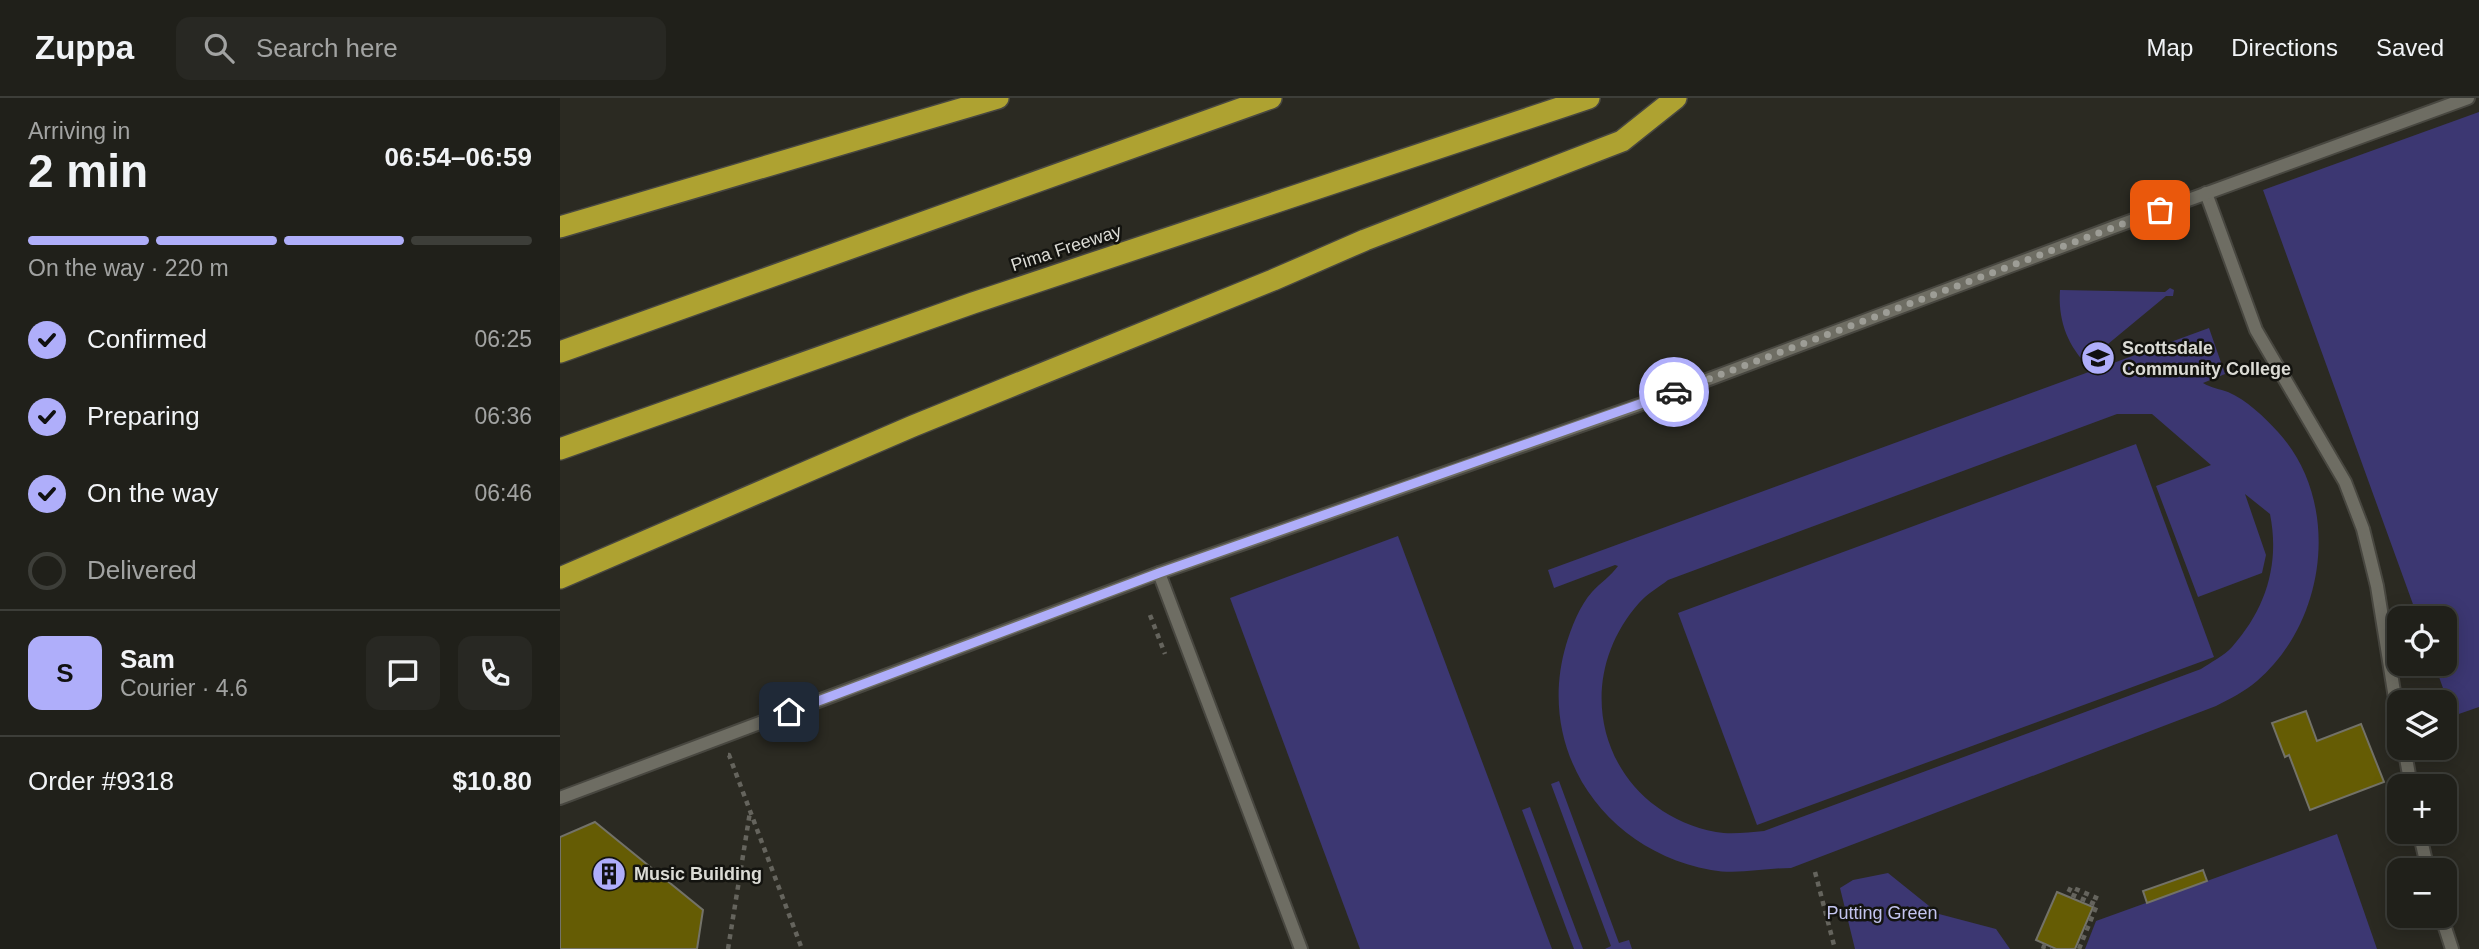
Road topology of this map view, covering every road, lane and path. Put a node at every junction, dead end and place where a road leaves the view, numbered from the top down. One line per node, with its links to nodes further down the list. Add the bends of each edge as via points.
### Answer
1 (998, 98): 7 (highway)
2 (1271, 98): 8 (highway)
3 (1589, 98): 9 (highway, Pima Freeway, via 973,303)
4 (1676, 98): 11 (highway, via 1622,141 1365,240)
5 (2468, 98): 6 (lane)
6 (2206, 193): 10 (lane, via 1656,399); 12 (lane, via 2256,330 2345,482 2363,529)
7 (560, 227)
8 (560, 352)
9 (560, 449)
10 (1159, 573): 14 (lane); 21 (lane)
11 (560, 578)
12 (2394, 690)
13 (716, 760): 15 (path, via 729,755)
14 (560, 798)
15 (750, 811): 19 (path); 20 (path)
16 (1815, 872): 22 (path)
17 (2099, 899): 25 (path, via 2071,887 2068,892 2097,905)
18 (2445, 928): 26 (lane)
19 (728, 949)
20 (802, 949)
21 (1301, 949)
22 (1835, 949)
23 (2043, 949): 24 (path)
24 (2051, 949)
25 (2079, 949)
26 (2452, 949)

